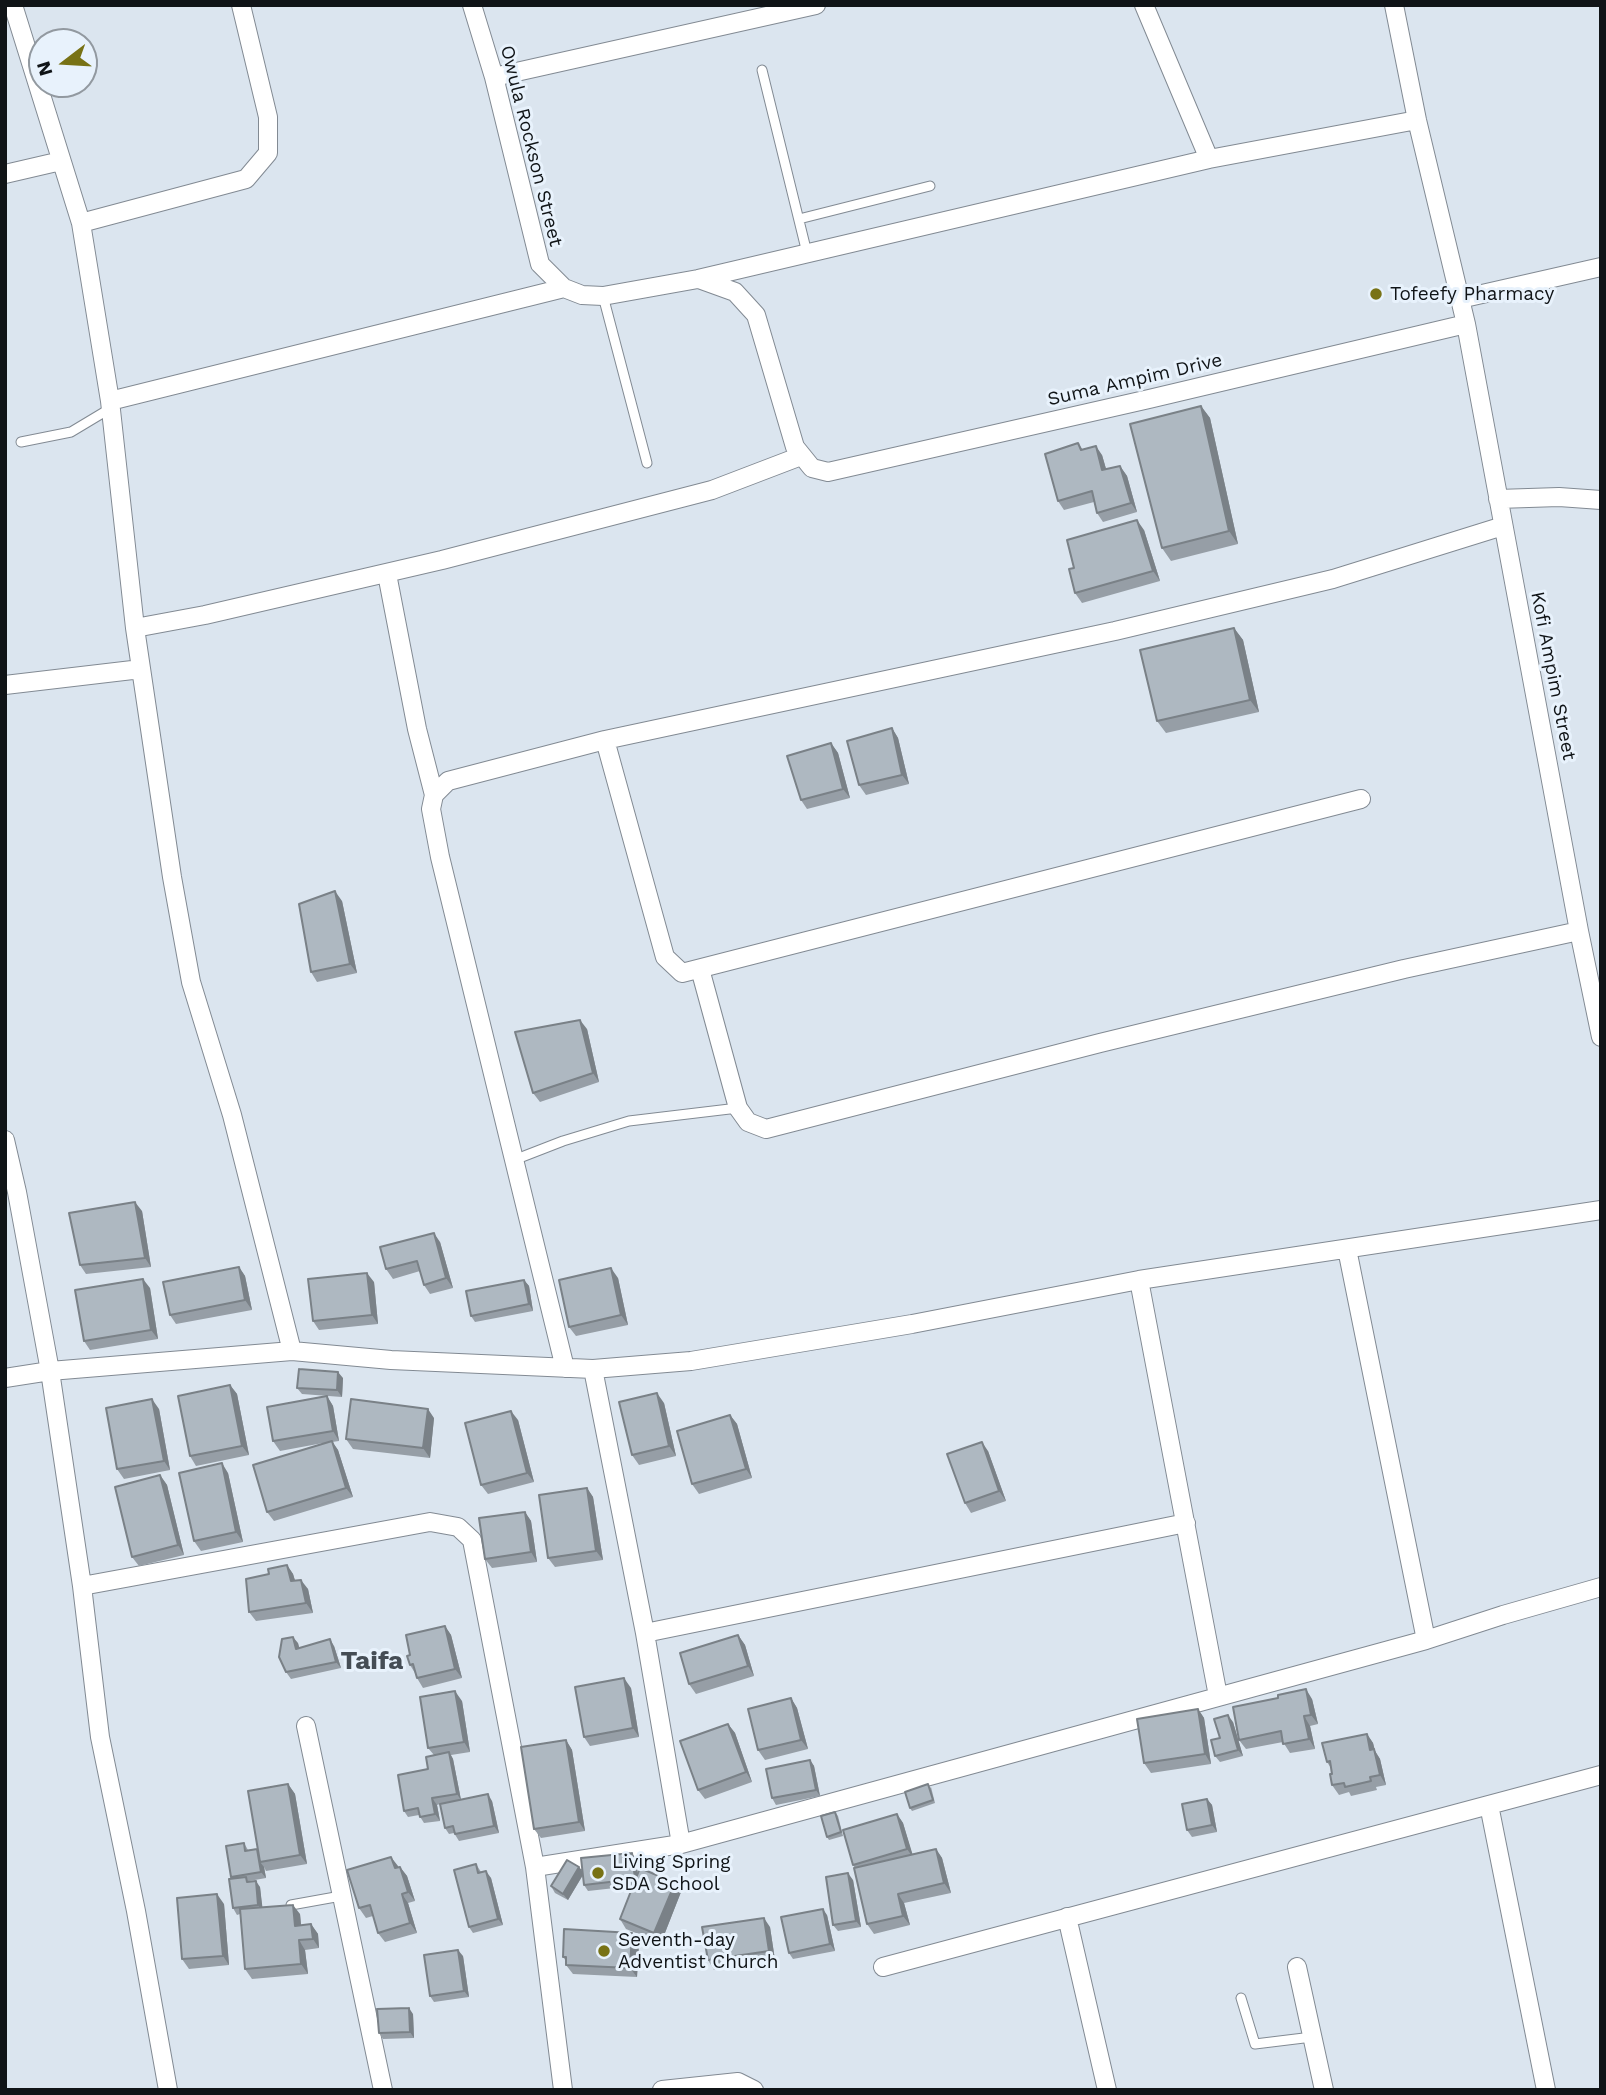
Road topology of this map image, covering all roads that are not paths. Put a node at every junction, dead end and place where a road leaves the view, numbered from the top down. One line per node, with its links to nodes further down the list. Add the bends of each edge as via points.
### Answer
1 (13, 5): 11 (street)
2 (241, 5): 15 (street, via 268,117 268,153 246,179)
3 (472, 5): 8 (street, Owula Rockson Street)
4 (1144, 5): 10 (street)
5 (1394, 5): 9 (street, Kofi Ampim Street)
6 (813, 6): 8 (street)
7 (762, 70): 14 (lane)
8 (494, 77): 19 (street, Owula Rockson Street, via 540,264)
9 (1417, 120): 10 (street); 21 (street, Kofi Ampim Street)
10 (1209, 159): 16 (street)
11 (61, 161): 12 (street); 15 (street)
12 (5, 174)
13 (930, 186): 14 (lane)
14 (799, 219): 16 (lane)
15 (81, 223): 23 (street)
16 (807, 253): 18 (street)
17 (1601, 267): 21 (street)
18 (698, 279): 20 (street); 25 (street, via 735,292 757,315 795,447)
19 (564, 288): 20 (street); 23 (street)
20 (603, 296): 26 (lane)
21 (1460, 299): 22 (street, Kofi Ampim Street)
22 (1466, 324): 25 (street, Suma Ampim Drive, via 828,472); 27 (street, Kofi Ampim Street)
23 (110, 404): 24 (lane, via 71,432); 31 (street)
24 (21, 442)
25 (807, 462): 30 (street)
26 (647, 463)
27 (1499, 499): 28 (street); 29 (street, Kofi Ampim Street)
28 (1601, 500)
29 (1503, 526): 34 (street, via 1333,579); 37 (street, Kofi Ampim Street)
30 (387, 574): 31 (street); 35 (street)
31 (135, 628): 32 (street)
32 (141, 669): 33 (street); 47 (street, via 191,982 232,1115)
33 (5, 685)
34 (605, 740): 35 (street, via 448,781); 38 (street, via 665,957 682,973)
35 (434, 795): 42 (street, via 431,809 440,857)
36 (1361, 799): 38 (street)
37 (1579, 932): 39 (street, Kofi Ampim Street); 40 (street, via 1404,968 766,1129 748,1122)
38 (700, 969): 40 (street)
39 (1601, 1037)
40 (738, 1108): 42 (lane, via 629,1121)
41 (5, 1140): 43 (street)
42 (514, 1160): 48 (street)
43 (11, 1193): 50 (street)
44 (1601, 1210): 45 (street)
45 (1347, 1249): 46 (street); 56 (street)
46 (1139, 1280): 49 (street, via 691,1362); 52 (street)
47 (292, 1351): 48 (street); 50 (street)
48 (565, 1368): 49 (street)
49 (593, 1369): 55 (street)
50 (50, 1371): 51 (street); 53 (street)
51 (5, 1378)
52 (1185, 1523): 55 (street); 57 (street)
53 (82, 1586): 62 (street, via 430,1522 458,1527 472,1540); 70 (street, via 100,1737)
54 (1601, 1587): 56 (street)
55 (645, 1633): 61 (street)
56 (1426, 1640): 57 (street)
57 (1218, 1696): 61 (street)
58 (306, 1726): 63 (street)
59 (1601, 1775): 60 (street)
60 (1489, 1805): 65 (street); 77 (street)
61 (681, 1844): 62 (street)
62 (535, 1867): 72 (street)
63 (341, 1896): 64 (lane); 71 (street)
64 (291, 1905)
65 (1067, 1917): 67 (street); 75 (street)
66 (1297, 1966): 69 (street)
67 (883, 1967)
68 (1241, 1998): 69 (lane, via 1255,2044)
69 (1312, 2037): 76 (street)
70 (168, 2090)
71 (383, 2090)
72 (563, 2090)
73 (662, 2090): 74 (street, via 738,2082)
74 (754, 2090)
75 (1107, 2090)
76 (1324, 2090)
77 (1546, 2090)

